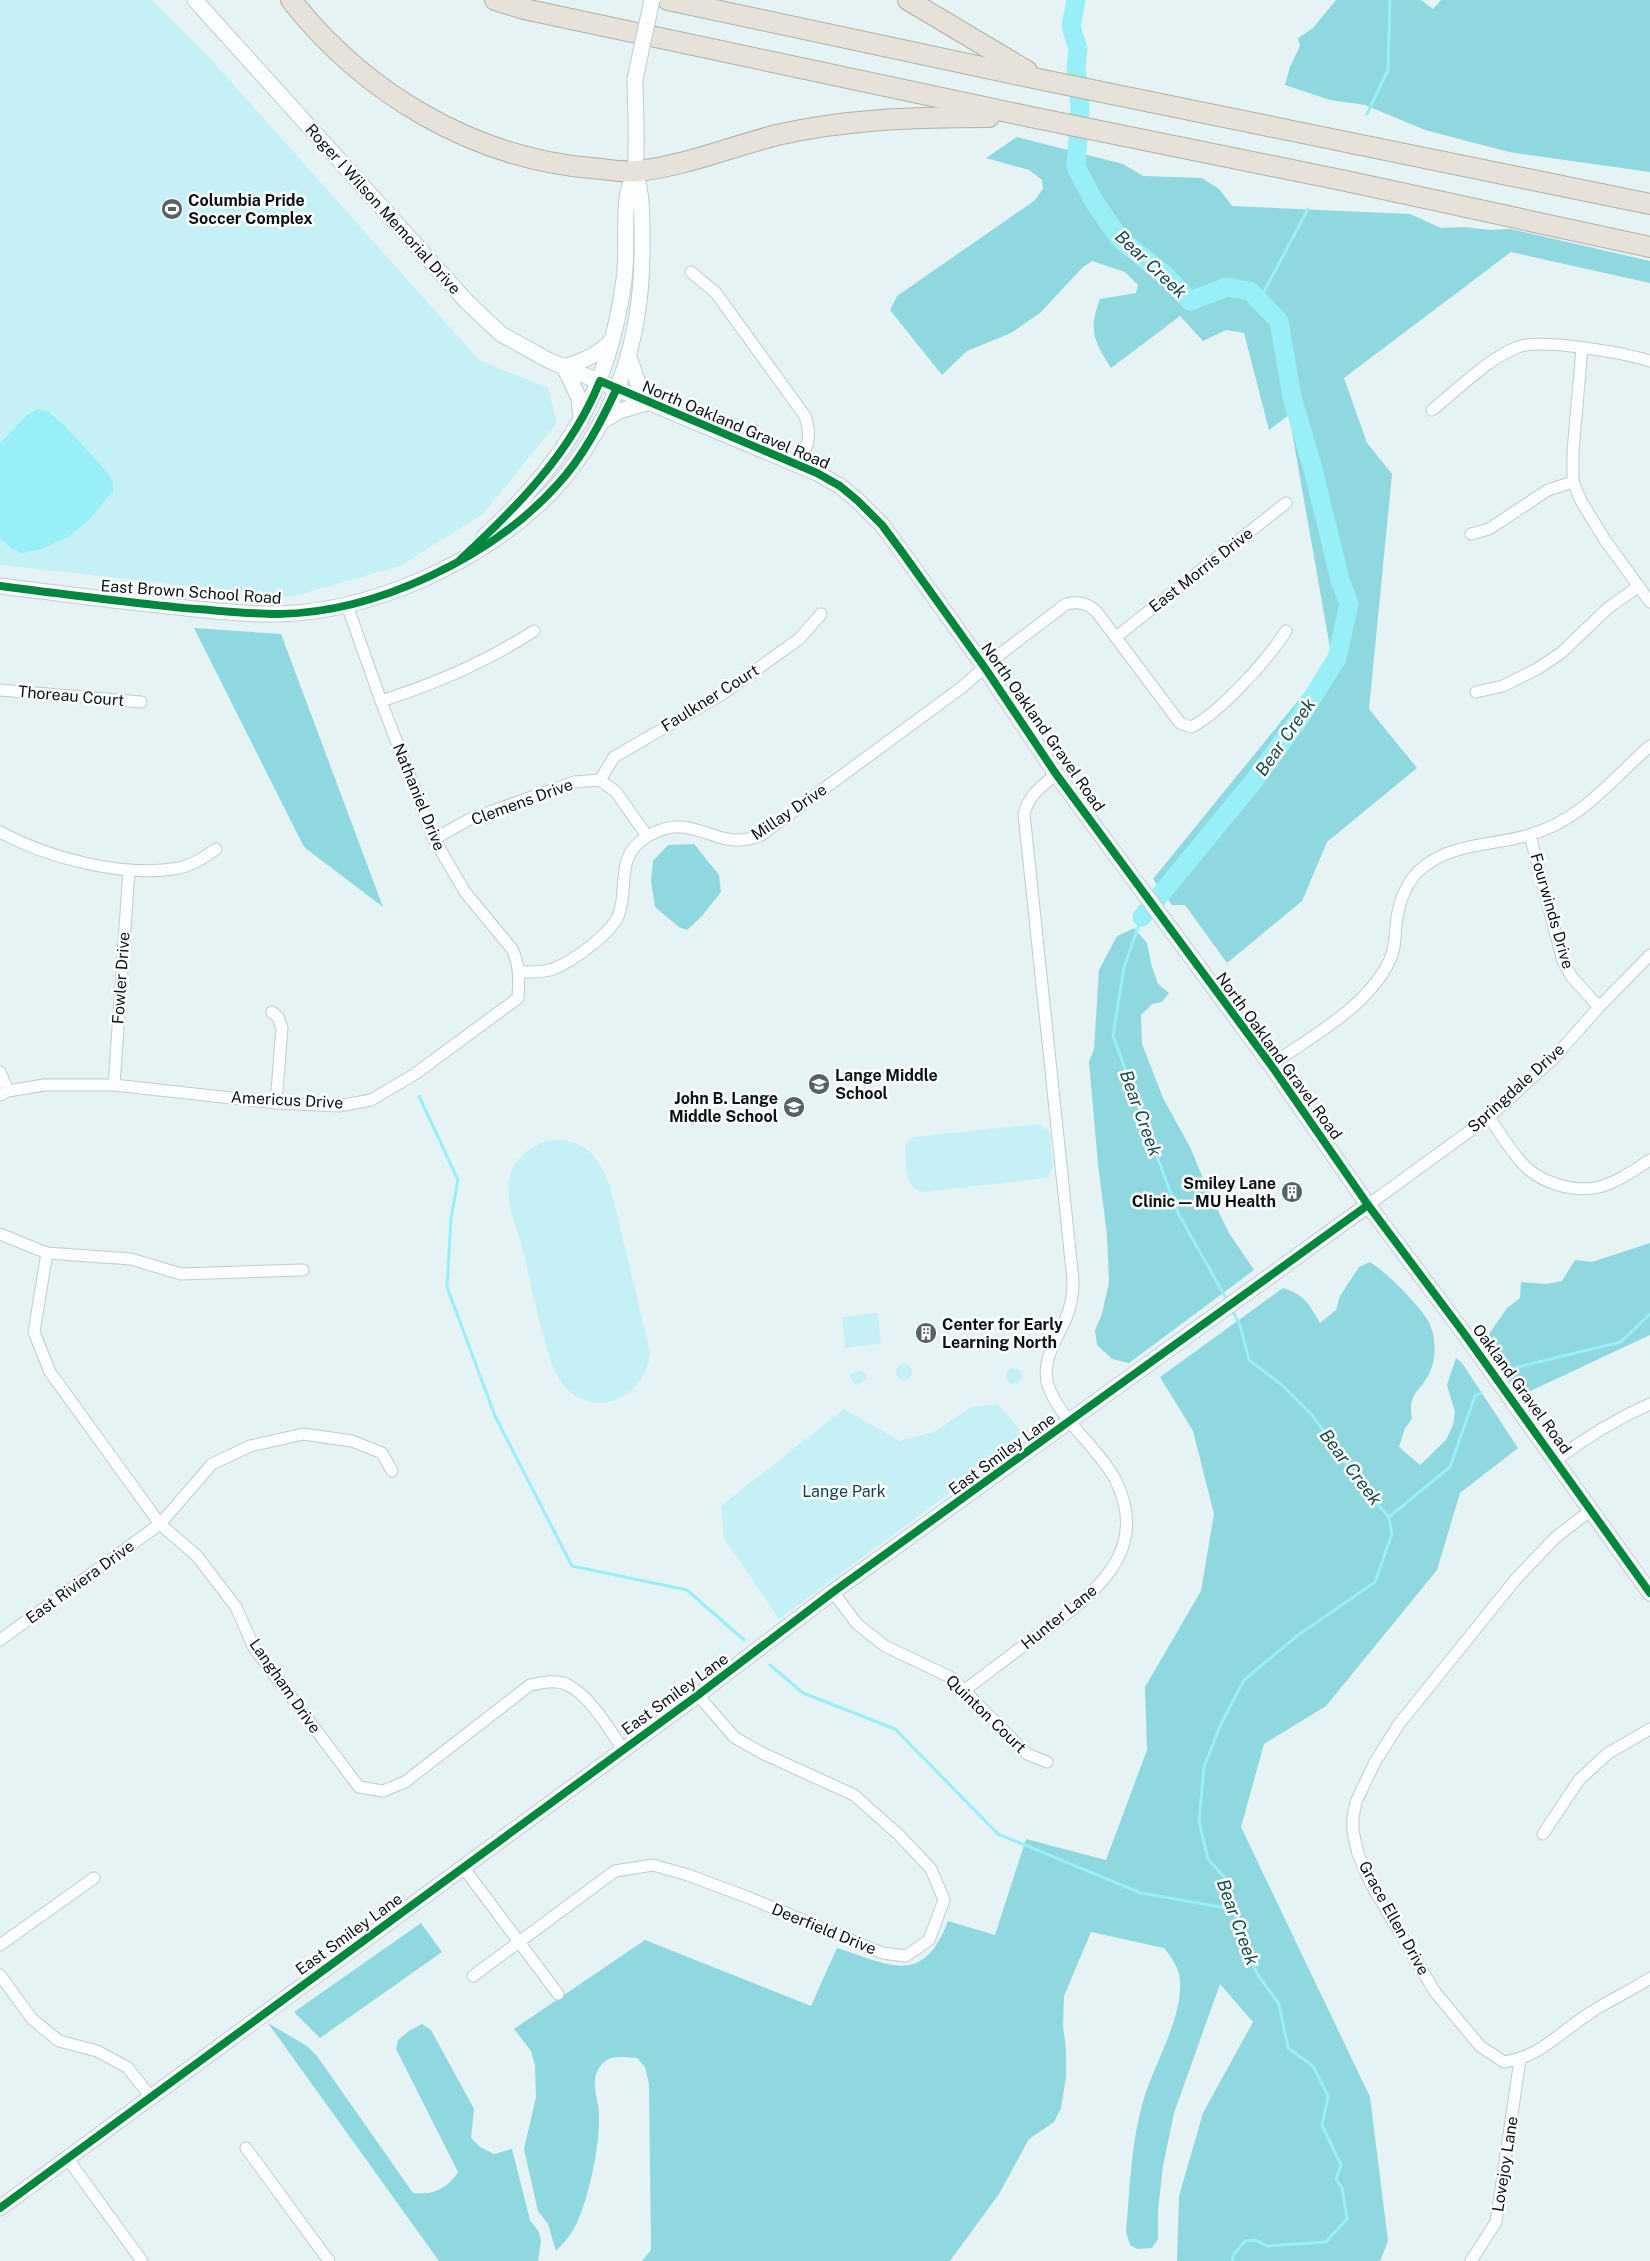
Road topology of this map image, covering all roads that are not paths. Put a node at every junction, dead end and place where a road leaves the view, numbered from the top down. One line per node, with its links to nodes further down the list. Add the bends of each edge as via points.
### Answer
1 (194, 0): 17 (street, Roger I Wilson Memorial Drive, via 480,316 520,346)
2 (291, 0): 9 (highway, via 306,20 388,93 454,132 498,149 558,165)
3 (495, 0): 8 (highway, via 524,9)
4 (652, 0): 9 (street, bridge, via 636,79)
5 (668, 0): 7 (highway)
6 (908, 0): 7 (highway)
7 (1043, 80): 10 (highway)
8 (1030, 117): 9 (highway, via 916,117 822,126 683,164); 11 (highway)
9 (635, 172): 13 (street, via 628,192 625,277); 15 (street, East Brown School Road, via 642,191 643,265 637,322)
10 (1650, 204)
11 (1650, 247)
12 (691, 272): 24 (street, via 716,293 805,416 809,429 808,445)
13 (612, 339): 17 (street, via 602,350); 18 (street)
14 (1582, 348): 16 (street); 21 (street, via 1520,346 1502,354); 25 (street)
15 (629, 357): 19 (street, East Brown School Road); 20 (street, via 639,386)
16 (1650, 361)
17 (564, 367): 18 (street, Roger I Wilson Memorial Drive); 22 (street, via 578,398)
18 (600, 381): 19 (street, North Oakland Gravel Road); 22 (street, East Brown School Road)
19 (618, 388): 20 (street, North Oakland Gravel Road); 23 (street, East Brown School Road)
20 (650, 402): 23 (street, via 619,411); 24 (street, North Oakland Gravel Road)
21 (1432, 410)
22 (582, 420): 28 (street, East Brown School Road, via 530,491)
23 (599, 424): 28 (street, East Brown School Road, via 560,483 538,506 485,546)
24 (798, 465): 37 (street, North Oakland Gravel Road, via 840,486 882,525)
25 (1573, 482): 27 (street, via 1548,490 1489,529); 30 (street, via 1605,540)
26 (1286, 504): 36 (street, East Morris Drive)
27 (1471, 534)
28 (461, 559): 32 (street, East Brown School Road, via 424,579)
29 (0, 586): 32 (street, East Brown School Road, via 113,601 237,612 279,614)
30 (1639, 586): 31 (street); 39 (street, via 1608,608 1560,653 1537,669 1503,686)
31 (1650, 602)
32 (347, 606): 40 (street, Nathaniel Drive)
33 (821, 614): 44 (street, Faulkner Court, via 799,640 720,695 614,757)
34 (534, 631): 40 (street, via 467,669)
35 (1286, 631): 36 (street, via 1275,649 1204,721 1191,727 1180,723)
36 (1116, 637): 37 (street, Millay Drive, via 1087,603 1066,604)
37 (985, 668): 43 (street, North Oakland Gravel Road); 47 (street, Millay Drive, via 761,835 733,841 693,827 679,826)
38 (0, 690): 41 (street, Thoreau Court)
39 (1476, 692)
40 (381, 701): 48 (street, Nathaniel Drive)
41 (141, 702)
42 (1650, 746): 46 (street, via 1583,809)
43 (1056, 774): 55 (street, North Oakland Gravel Road); 67 (street, Hunter Lane, via 1034,792 1024,814 1073,1280 1069,1312 1052,1346 1046,1372 1058,1404)
44 (600, 780): 47 (street, via 616,792); 48 (street, Clemens Drive, via 574,782 470,819)
45 (0, 832): 50 (street, via 66,858)
46 (1530, 835): 53 (street, Fourwinds Drive, via 1563,961 1571,976); 55 (street, via 1463,847 1439,856 1421,869 1407,886 1400,904 1391,960 1379,980 1365,997)
47 (647, 836): 52 (street, Millay Drive, via 630,854 625,866 622,906 613,926 562,965 542,972)
48 (434, 839): 52 (street, Nathaniel Drive, via 465,892 512,949)
49 (216, 849): 50 (street, via 200,861 179,868)
50 (128, 870): 57 (street, Fowler Drive)
51 (1650, 955): 53 (street, Springdale Drive)
52 (519, 972): 59 (street, Americus Drive, via 518,998 414,1074 371,1100 339,1106)
53 (1599, 1007): 60 (street, Springdale Drive, via 1552,1060)
54 (272, 1012): 59 (street, via 282,1028)
55 (1271, 1065): 62 (street, North Oakland Gravel Road)
56 (0, 1072): 58 (street)
57 (114, 1085): 58 (street, Americus Drive, via 44,1085); 59 (street, Americus Drive)
58 (4, 1093)
59 (276, 1103)
60 (1490, 1117): 61 (street, via 1522,1163 1544,1179 1569,1188 1598,1187 1626,1176); 62 (street, Springdale Drive)
61 (1650, 1160)
62 (1368, 1205): 67 (street, East Smiley Lane); 68 (street, Oakland Gravel Road)
63 (0, 1234): 64 (street)
64 (48, 1253): 65 (street, via 131,1260 181,1274); 71 (street, Langham Drive, via 34,1332 50,1372)
65 (303, 1270)
66 (1650, 1404): 68 (street, via 1580,1442)
67 (1072, 1421): 72 (street, East Smiley Lane); 75 (street, Hunter Lane, via 1115,1479 1125,1502 1128,1529 1121,1554 1104,1581 1083,1602)
68 (1556, 1460): 70 (street, Oakland Gravel Road)
69 (392, 1471): 71 (street, East Riviera Drive, via 382,1453 352,1442 303,1434 250,1446 212,1464)
70 (1592, 1510): 73 (street, Oakland Gravel Road); 89 (street, Grace Ellen Drive, via 1556,1537 1515,1580 1399,1724 1371,1770 1356,1802 1353,1817 1358,1854 1372,1884 1435,1992 1491,2054 1504,2062)
71 (160, 1524): 74 (street, East Riviera Drive); 78 (street, Langham Drive, via 197,1556 236,1607 254,1648 359,1787 384,1791 405,1782 530,1685 550,1681 567,1685 589,1702)
72 (833, 1592): 75 (street, Quinton Court, via 856,1624 885,1646 952,1678); 76 (street, East Smiley Lane)
73 (1650, 1592)
74 (0, 1640)
75 (965, 1690): 79 (street, Quinton Court, via 1026,1754)
76 (698, 1695): 78 (street, East Smiley Lane); 83 (street, Deerfield Drive, via 734,1737 854,1795 899,1835 931,1869 944,1900 929,1940 906,1956 882,1953 747,1897 653,1865 615,1871)
77 (1650, 1729): 80 (street, via 1606,1754 1580,1780)
78 (623, 1749): 81 (street, East Smiley Lane)
79 (1048, 1762)
80 (1543, 1834)
81 (463, 1867): 83 (street); 90 (street, East Smiley Lane)
82 (94, 1878): 84 (street)
83 (520, 1941): 86 (street, Deerfield Drive); 88 (street)
84 (0, 1945)
85 (0, 1975): 90 (street, via 32,2019 59,2041 97,2051 127,2067)
86 (473, 1976)
87 (1650, 1978): 89 (street, via 1590,2012)
88 (558, 1994)
89 (1520, 2060): 96 (street, Lovejoy Lane, via 1496,2222)
90 (150, 2096): 92 (street, East Smiley Lane)
91 (246, 2148): 95 (street)
92 (67, 2158): 93 (street, East Smiley Lane); 94 (street)
93 (0, 2208)
94 (142, 2261)
95 (329, 2261)
96 (1471, 2261)

